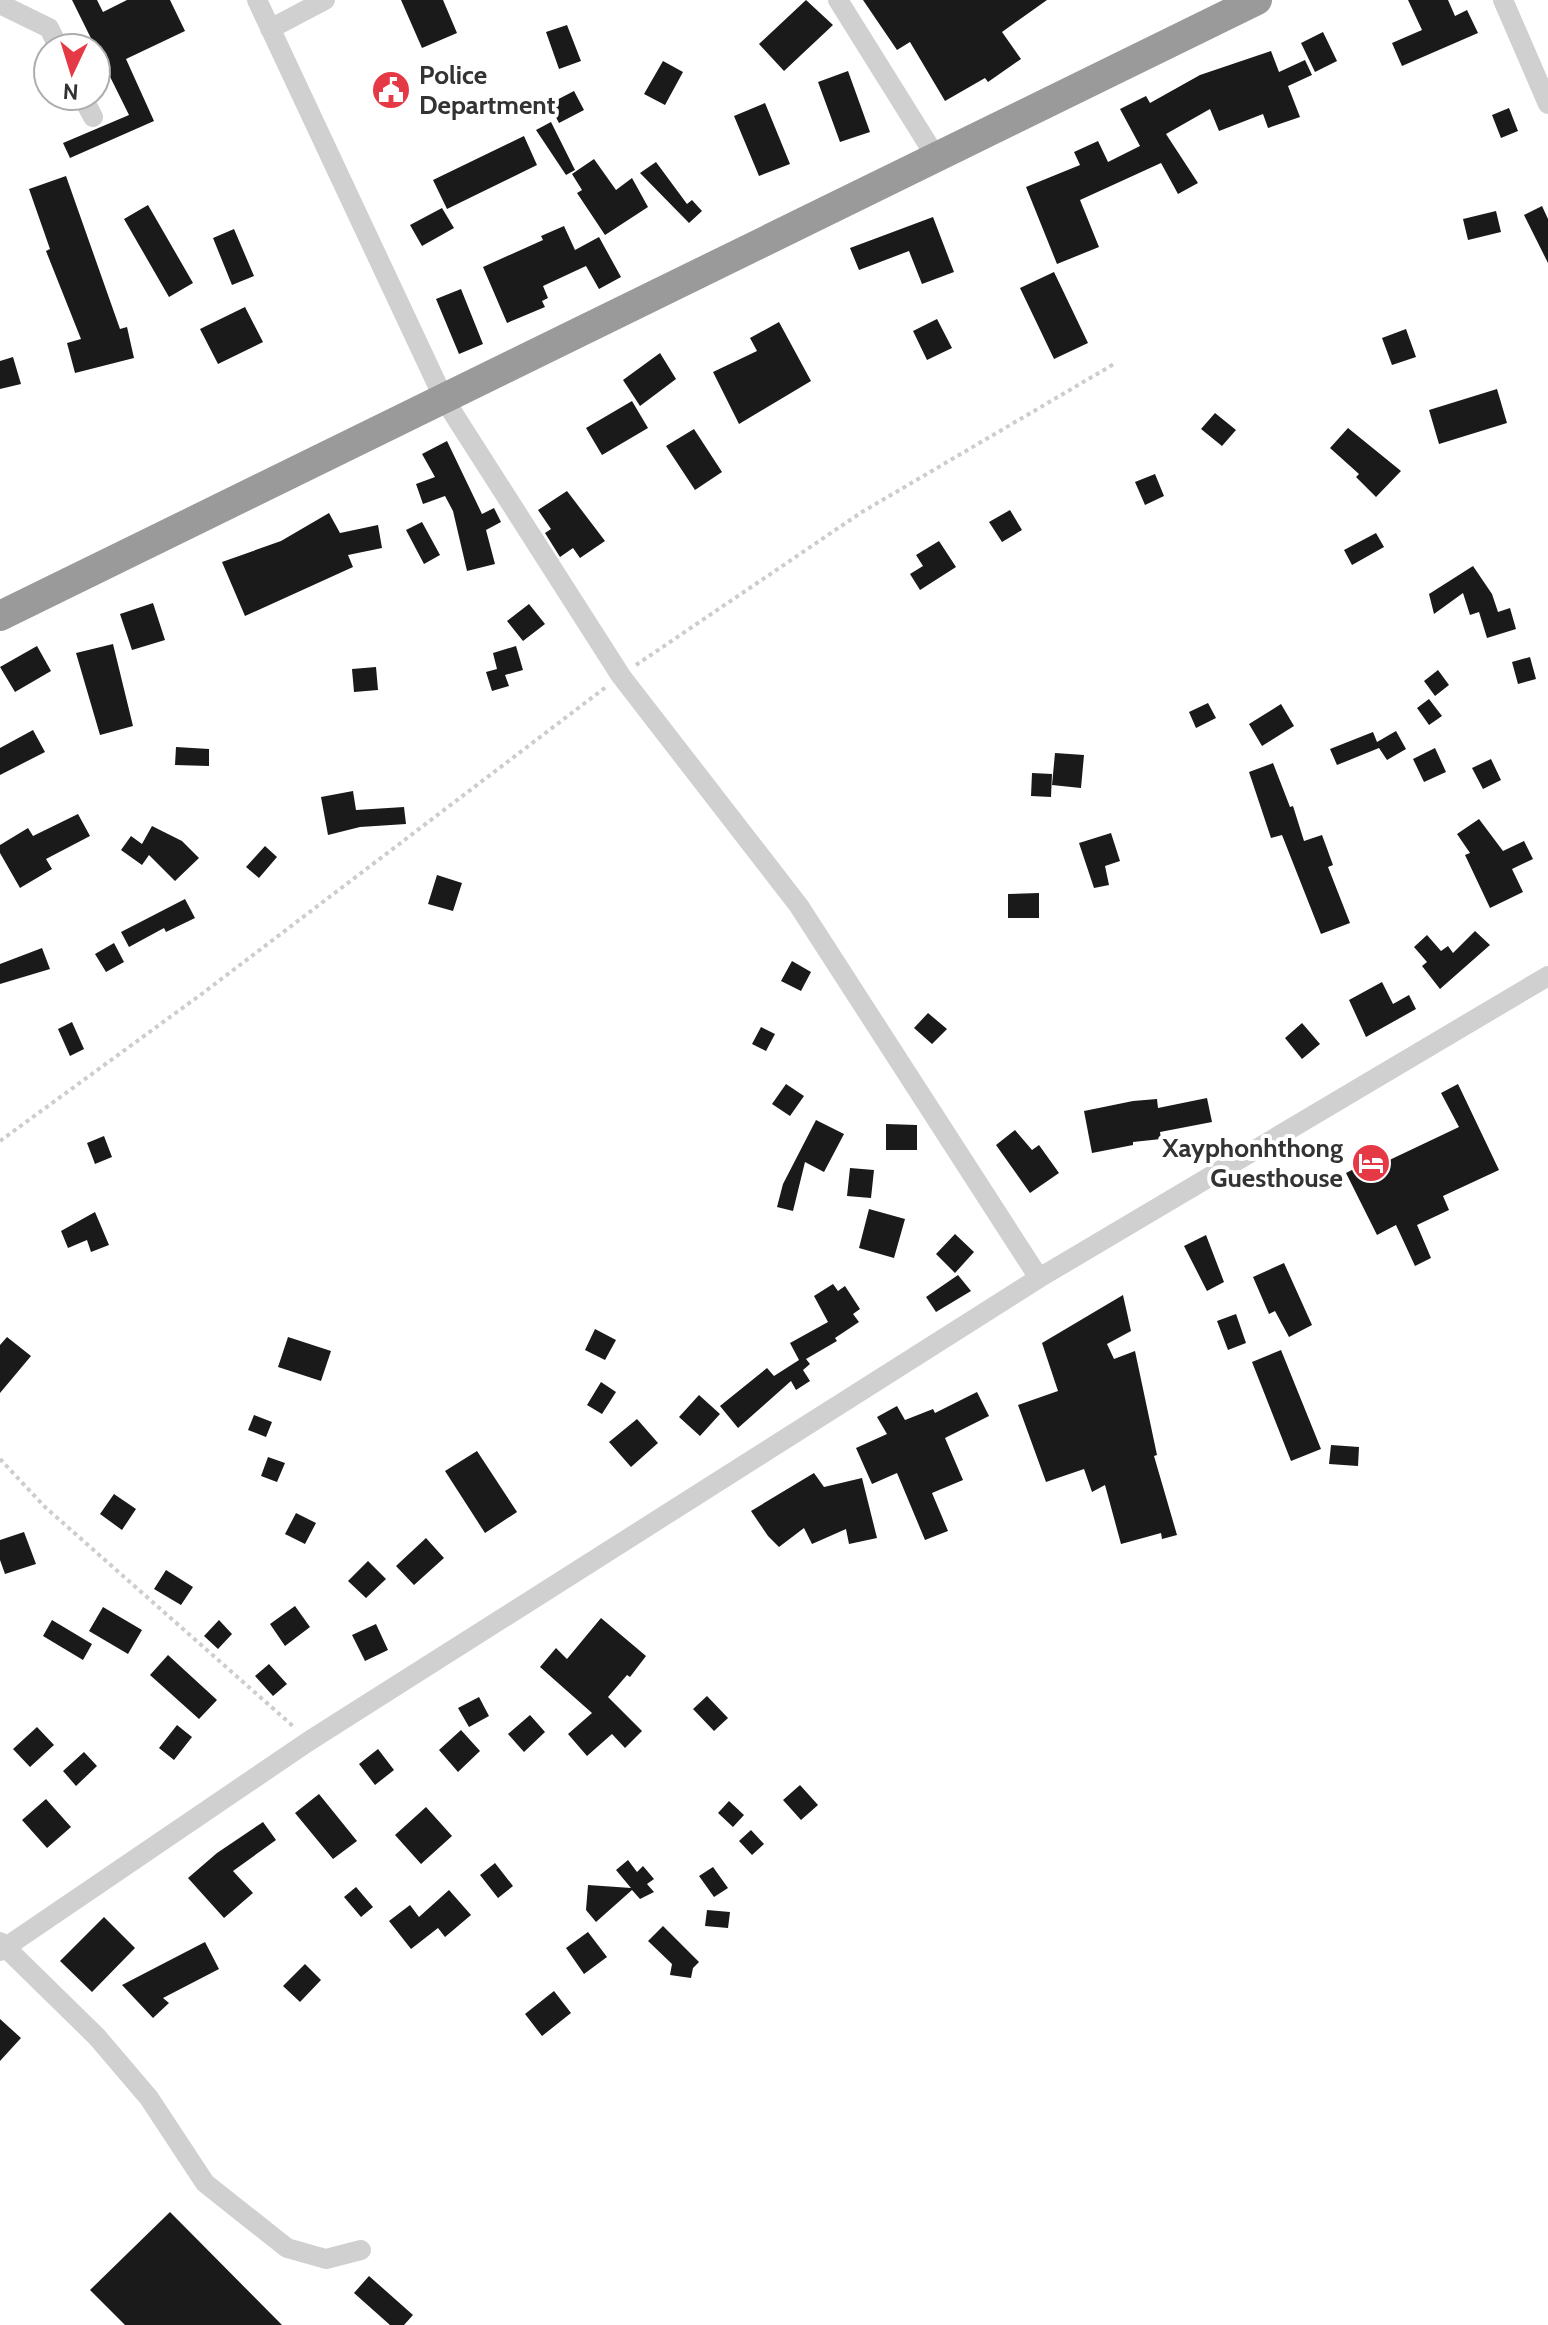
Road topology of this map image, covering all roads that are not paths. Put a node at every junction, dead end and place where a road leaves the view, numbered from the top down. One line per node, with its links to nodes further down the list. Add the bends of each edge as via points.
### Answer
1 (257, 0): 7 (street)
2 (325, 0): 7 (street)
3 (838, 0): 12 (street)
4 (1257, 0): 12 (highway)
5 (1503, 0): 9 (street)
6 (0, 4): 8 (street)
7 (270, 29): 13 (street)
8 (51, 32)
9 (1548, 104)
10 (90, 112): 11 (street)
11 (93, 117)
12 (936, 157): 13 (highway)
13 (444, 399): 14 (highway); 16 (street, via 621,676 799,906)
14 (0, 616)
15 (1548, 976): 16 (street)
16 (1039, 1278): 17 (street, via 309,1741)
17 (2, 1947): 18 (street, via 97,2037 149,2098 205,2183 287,2248 326,2259)
18 (361, 2250)

